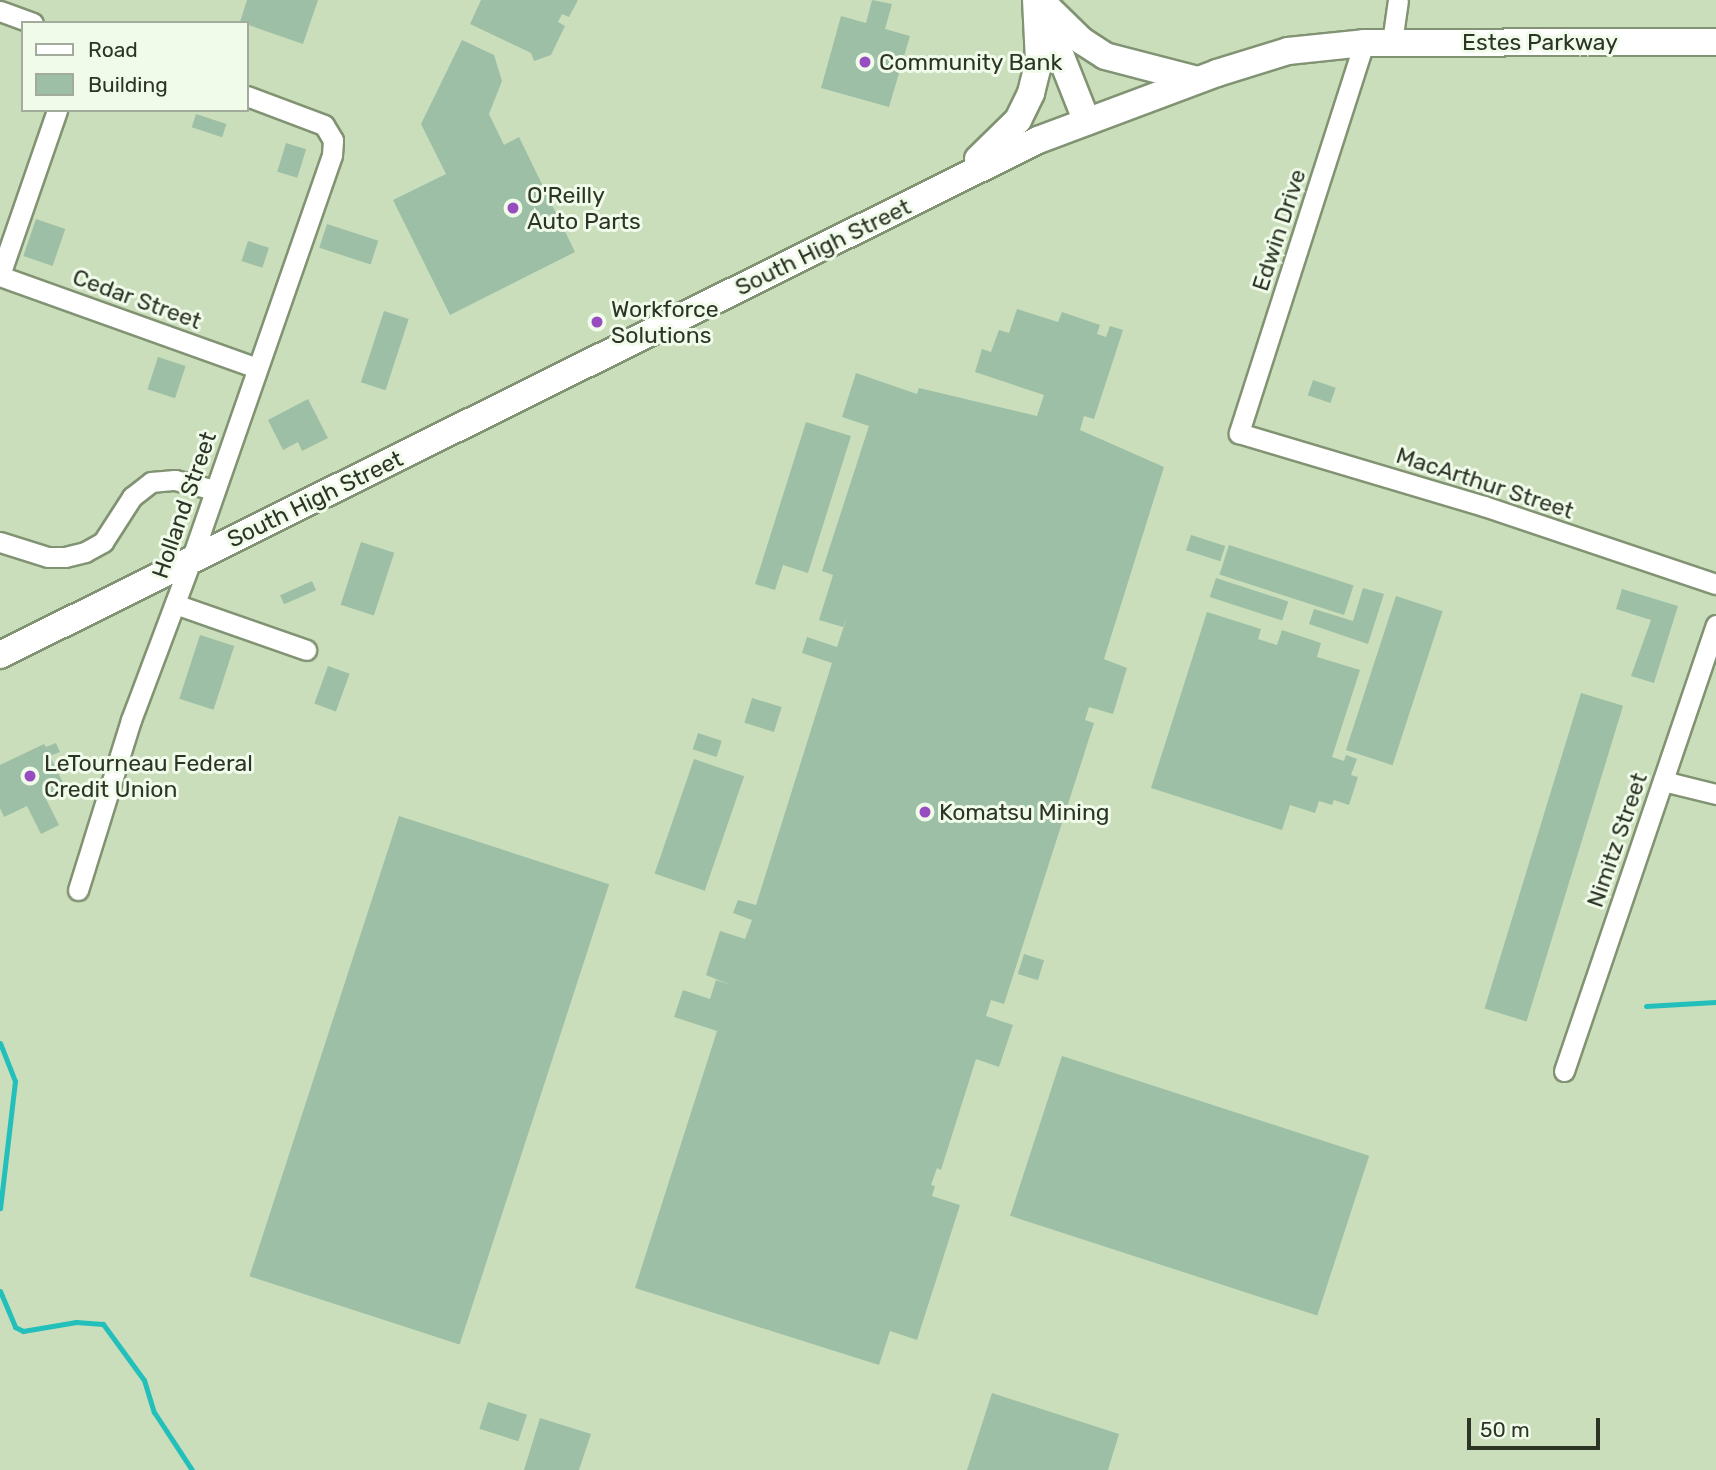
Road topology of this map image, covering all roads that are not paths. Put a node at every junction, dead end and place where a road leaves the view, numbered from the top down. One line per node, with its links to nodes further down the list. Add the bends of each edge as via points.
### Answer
1 (1038, 0): 8 (main road, via 1105,56); 11 (main road); 12 (main road, via 1039,61 1023,111 1006,134)
2 (1398, 0): 5 (street)
3 (0, 11): 4 (street)
4 (28, 21)
5 (1392, 42): 6 (main road, Estes Parkway); 7 (main road, Estes Parkway)
6 (1716, 42)
7 (1364, 43): 8 (main road, South High Street, via 1288,51); 15 (street, Edwin Drive)
8 (1197, 80): 11 (main road, South High Street)
9 (248, 96): 14 (street, Holland Street, via 320,122 331,136 332,155)
10 (56, 112): 13 (street)
11 (1087, 122): 12 (main road, South High Street, via 1038,140)
12 (950, 184): 18 (main road, South High Street)
13 (0, 276): 14 (street, Cedar Street)
14 (257, 368): 16 (street, Holland Street)
15 (1239, 433): 19 (street, MacArthur Street, via 1484,506)
16 (215, 490): 17 (street, via 175,480 151,482 132,497 103,542 72,556 48,557); 18 (street, Holland Street)
17 (0, 542)
18 (191, 561): 20 (street, Holland Street); 23 (main road, South High Street)
19 (1716, 584)
20 (175, 604): 22 (street); 26 (street, Holland Street, via 131,720)
21 (1716, 625): 24 (street, Nimitz Street)
22 (306, 650)
23 (0, 655)
24 (1663, 781): 25 (street); 27 (street, Nimitz Street)
25 (1716, 794)
26 (78, 890)
27 (1564, 1071)

